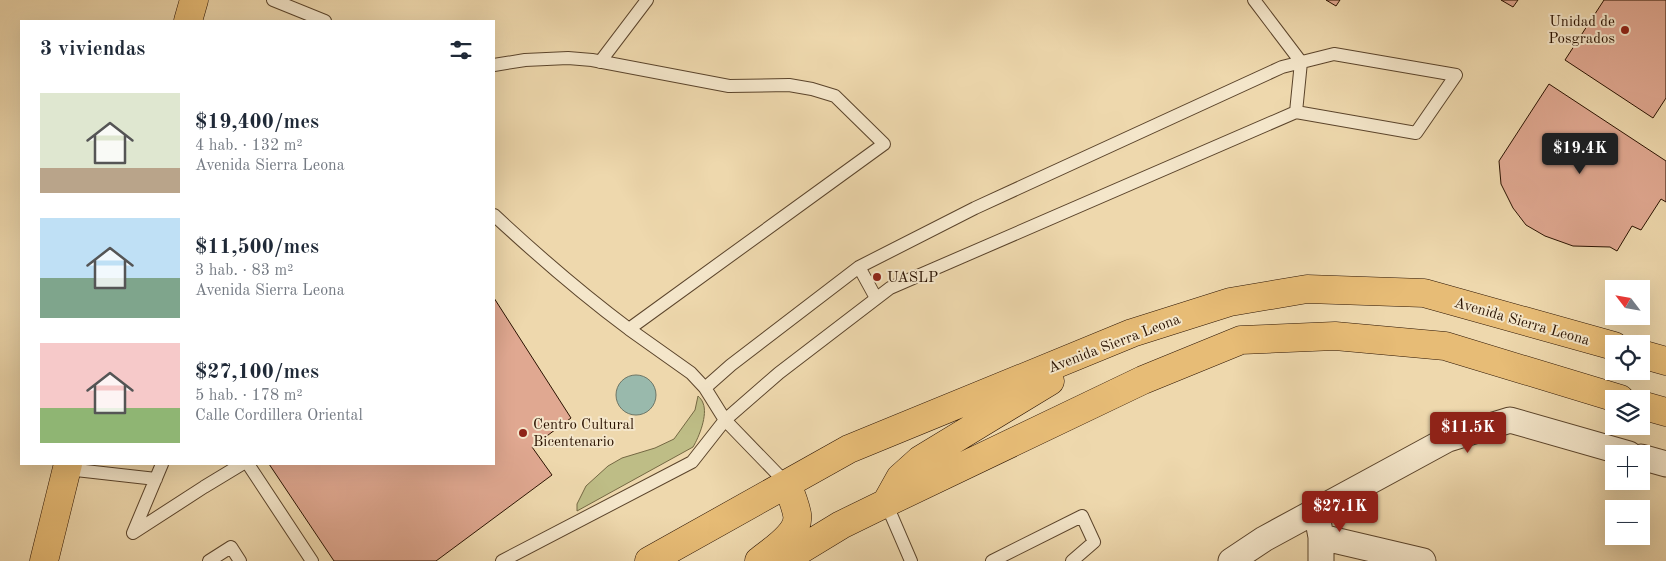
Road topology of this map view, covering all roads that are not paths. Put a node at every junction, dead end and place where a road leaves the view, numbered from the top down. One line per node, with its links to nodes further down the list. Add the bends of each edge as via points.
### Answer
1 (194, 0): 5 (main road)
2 (273, 0): 6 (lane)
3 (647, 0): 7 (lane)
4 (1254, 0): 8 (lane)
5 (188, 20)
6 (323, 20)
7 (600, 62): 9 (lane, via 568,58); 14 (lane, via 729,86 789,85 812,89 835,96 884,144)
8 (1301, 62): 10 (lane); 10 (lane, via 1334,54 1456,75 1416,133); 12 (lane, via 1282,67 975,208)
9 (495, 65)
10 (1296, 112): 13 (lane, via 890,288)
11 (495, 216): 14 (lane)
12 (859, 267): 13 (lane); 19 (lane)
13 (876, 298): 23 (lane, via 778,373)
14 (629, 329): 19 (lane, via 691,373)
15 (1121, 338): 16 (main road, Avenida Sierra Leona, via 1230,302 1307,289 1424,293); 32 (main road, Avenida Sierra Leona, via 849,449); 33 (main road, via 920,460 900,478)
16 (1605, 343)
17 (1650, 357): 18 (main road)
18 (1666, 361)
19 (705, 388): 23 (lane)
20 (1605, 394): 33 (main road, via 1444,346 1335,336 1242,340 1143,380)
21 (1650, 408): 22 (main road)
22 (1666, 412)
23 (725, 420): 32 (lane); 40 (lane, via 692,462)
24 (1605, 447): 34 (street, via 1510,420 1448,438)
25 (1650, 460): 26 (street)
26 (1666, 464)
27 (162, 465): 31 (lane)
28 (240, 465): 31 (lane, via 134,533)
29 (249, 465): 39 (lane)
30 (68, 466): 31 (lane); 36 (main road)
31 (156, 478)
32 (787, 484): 41 (main road, Avenida Sierra Leona); 42 (main road, via 798,516 795,527 786,540)
33 (886, 503): 43 (main road, via 841,525); 44 (lane)
34 (1316, 510): 35 (street); 47 (street)
35 (1321, 549): 48 (street)
36 (44, 561)
37 (209, 561): 38 (lane, via 231,547)
38 (240, 561)
39 (312, 561)
40 (502, 561)
41 (649, 561)
42 (759, 561)
43 (782, 561)
44 (911, 561)
45 (992, 561): 46 (lane, via 1082,516 1094,542)
46 (1072, 561)
47 (1231, 561)
48 (1423, 561)

